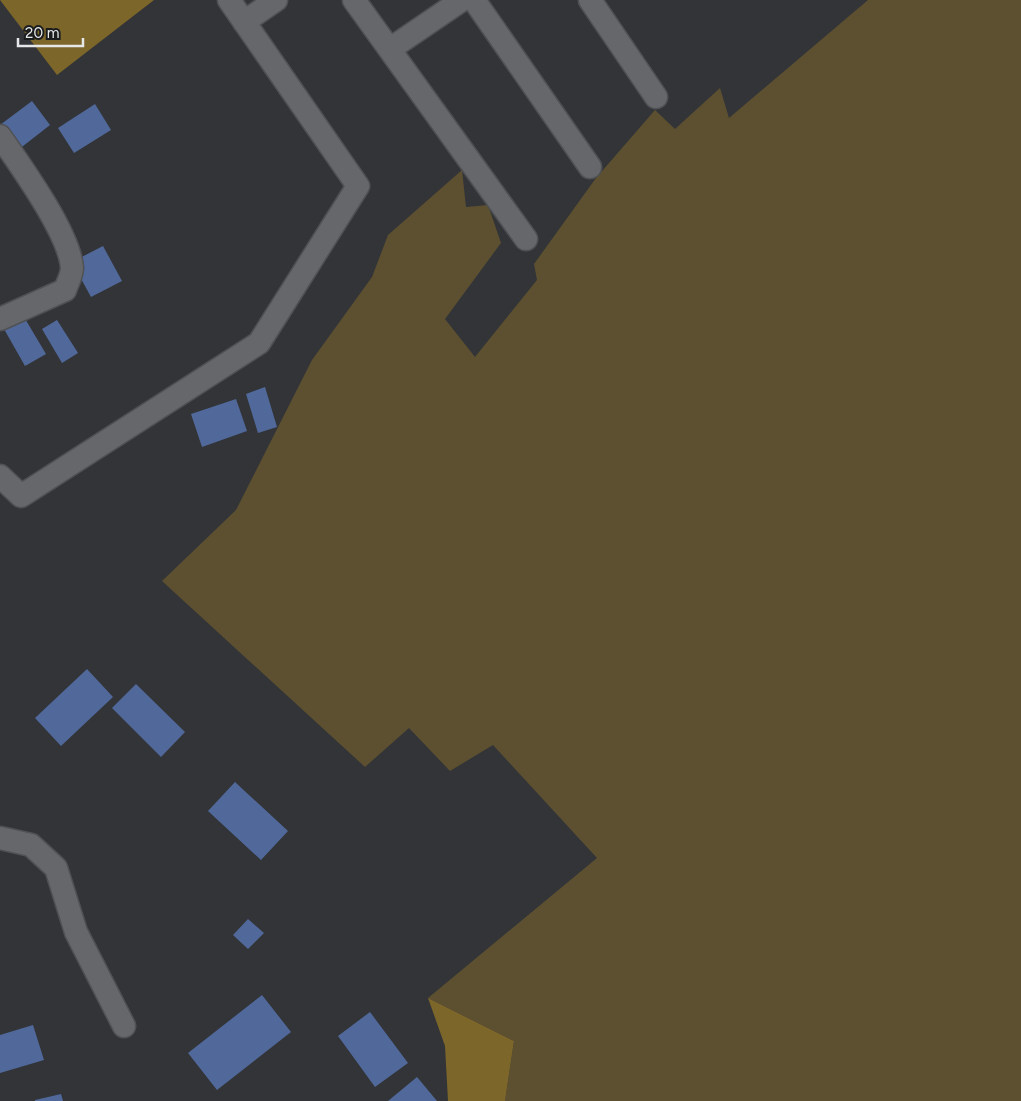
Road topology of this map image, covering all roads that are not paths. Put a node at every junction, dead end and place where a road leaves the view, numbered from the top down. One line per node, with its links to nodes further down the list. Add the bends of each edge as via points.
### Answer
1 (229, 0): 7 (street)
2 (276, 0): 7 (street)
3 (354, 0): 8 (street)
4 (462, 0): 8 (street)
5 (474, 0): 11 (street)
6 (590, 0): 9 (street)
7 (244, 22): 14 (street, via 358,186 259,342 21,496)
8 (390, 49): 12 (street)
9 (656, 97)
10 (0, 136): 13 (street, via 39,194 65,244 72,269 65,290)
11 (590, 167)
12 (526, 238)
13 (0, 318)
14 (0, 476)
15 (0, 838): 16 (street, via 31,845 56,868 76,932)
16 (124, 1026)

